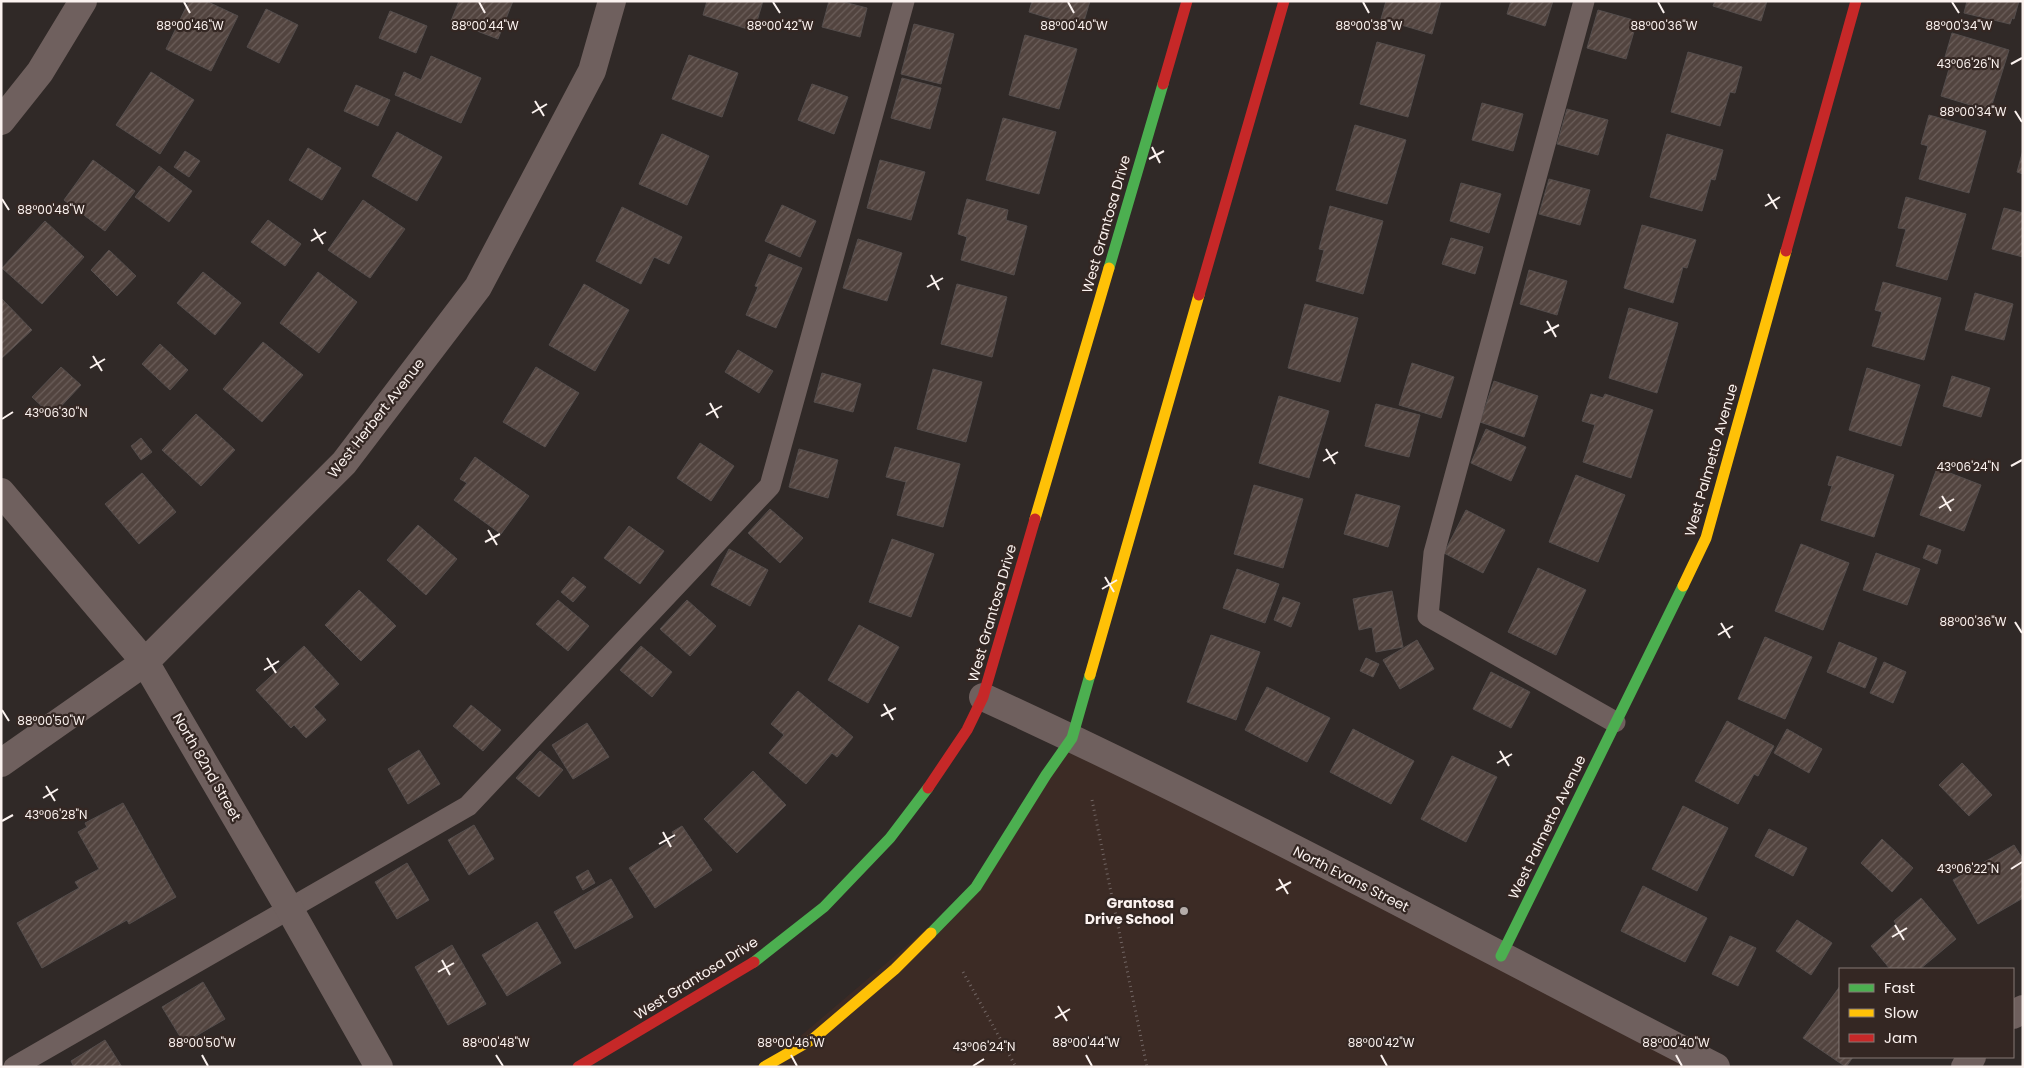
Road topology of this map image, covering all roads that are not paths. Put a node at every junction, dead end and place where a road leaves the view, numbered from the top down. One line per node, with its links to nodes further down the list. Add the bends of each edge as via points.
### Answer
1 (83, 1): 8 (street, via 40,72)
2 (612, 1): 10 (street, West Herbert Avenue, via 592,71 478,287 344,463)
3 (904, 1): 15 (lane, via 770,486 468,806)
4 (1187, 1): 11 (street, West Grantosa Drive)
5 (1284, 1): 13 (street)
6 (1584, 1): 12 (lane, via 1434,553 1428,616)
7 (1856, 1): 12 (street, West Palmetto Avenue, via 1706,538)
8 (1, 121)
9 (1, 492): 10 (street, North 82nd Street)
10 (146, 662): 14 (street, West Herbert Avenue); 15 (street, North 82nd Street)
11 (983, 697): 13 (street, North Evans Street); 19 (street, West Grantosa Drive, via 932,783 890,838 824,907 749,966)
12 (1615, 722): 16 (street, West Palmetto Avenue)
13 (1072, 738): 16 (street, North Evans Street); 20 (street, via 976,887 895,969 813,1039)
14 (1, 763)
15 (290, 910): 17 (lane); 18 (street, North 82nd Street)
16 (1501, 956): 21 (street, North Evans Street)
17 (14, 1067)
18 (379, 1067)
19 (578, 1067)
20 (764, 1067)
21 (1716, 1067)

